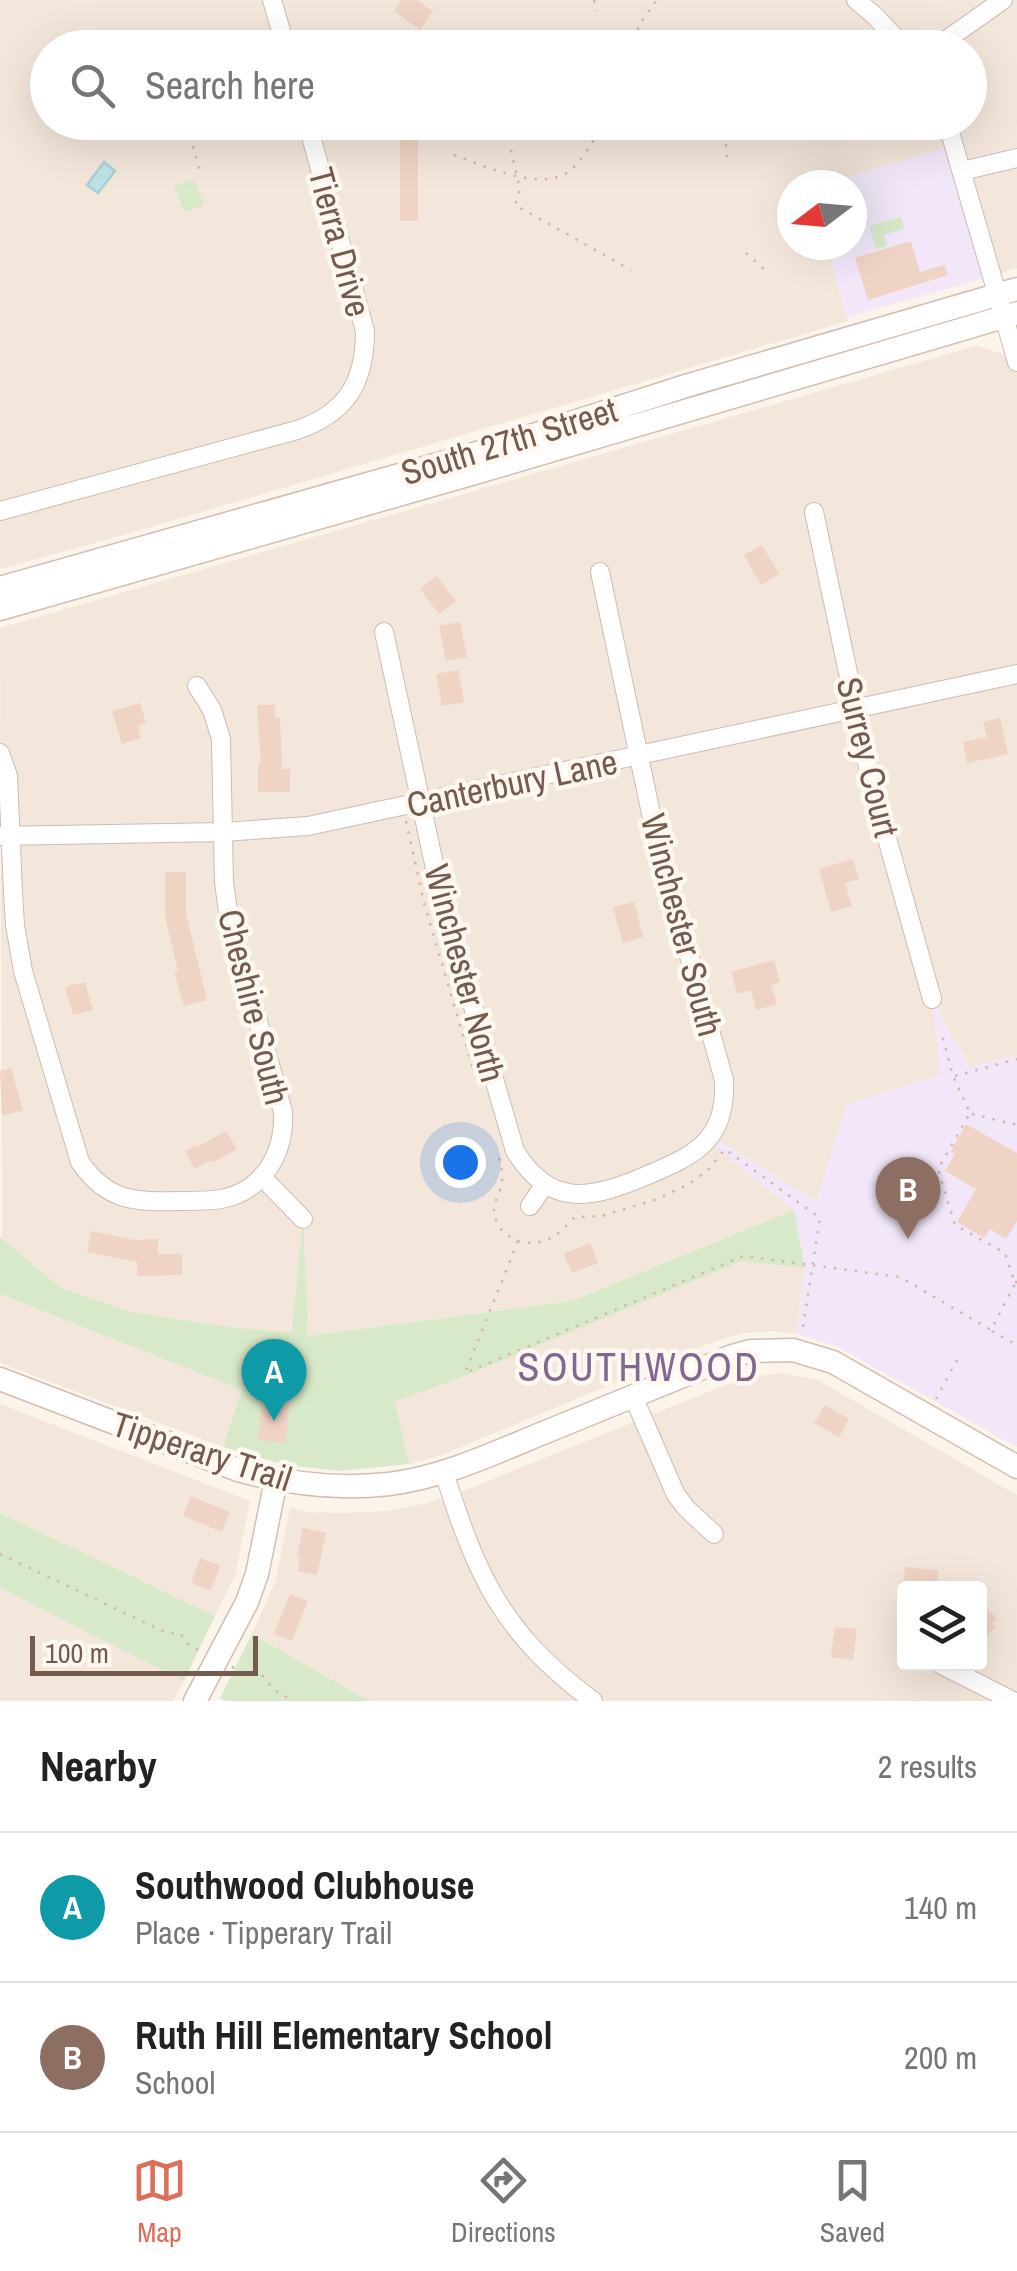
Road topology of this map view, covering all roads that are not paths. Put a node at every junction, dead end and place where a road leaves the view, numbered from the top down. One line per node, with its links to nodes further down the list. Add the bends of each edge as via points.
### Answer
1 (272, 0): 4 (street)
2 (856, 0): 5 (street)
3 (1003, 0): 6 (street)
4 (281, 30)
5 (888, 30)
6 (960, 30)
7 (312, 140): 13 (street, Tierra Drive, via 363,316 365,350 344,402 319,422)
8 (953, 140): 10 (street)
9 (1017, 158): 10 (street)
10 (962, 171): 11 (street)
11 (1009, 303): 12 (street); 16 (main road, South 27th Street, via 690,385); 17 (main road, South 27th Street, via 530,458)
12 (1017, 362)
13 (0, 510)
14 (814, 512): 21 (street, Surrey Court)
15 (600, 572): 23 (street, Winchester South)
16 (0, 588)
17 (0, 609)
18 (384, 632): 24 (street, Winchester North)
19 (1017, 674): 21 (street, Canterbury Lane)
20 (197, 686): 25 (street, Cheshire South, via 221,739)
21 (854, 709): 23 (street, Canterbury Lane); 27 (street, Surrey Court)
22 (0, 753): 26 (street, via 8,776)
23 (638, 756): 24 (street, Canterbury Lane); 29 (street, Winchester South, via 725,1099 708,1140 684,1160 594,1194)
24 (421, 802): 25 (street, Canterbury Lane, via 308,826); 29 (street, Winchester North, via 511,1140 523,1164)
25 (223, 832): 26 (street, Canterbury Lane); 28 (street, Cheshire South, via 228,912 282,1112 280,1146)
26 (6, 836): 28 (street, via 24,971 80,1162 98,1184 138,1201 224,1199)
27 (932, 999)
28 (262, 1177): 31 (street)
29 (545, 1184): 30 (street)
30 (530, 1206)
31 (303, 1219)
32 (0, 1379): 36 (main road, Tipperary Trail)
33 (633, 1396): 34 (main road, Tipperary Trail, via 732,1356 792,1350 833,1362); 35 (main road, Tipperary Trail); 37 (street, via 676,1494)
34 (1017, 1467)
35 (444, 1472): 36 (main road, Tipperary Trail, via 353,1487); 40 (street, via 493,1596 536,1653)
36 (276, 1480): 39 (main road, via 247,1602)
37 (714, 1534)
38 (954, 1671): 41 (street)
39 (195, 1701)
40 (593, 1701)
41 (1013, 1701)

